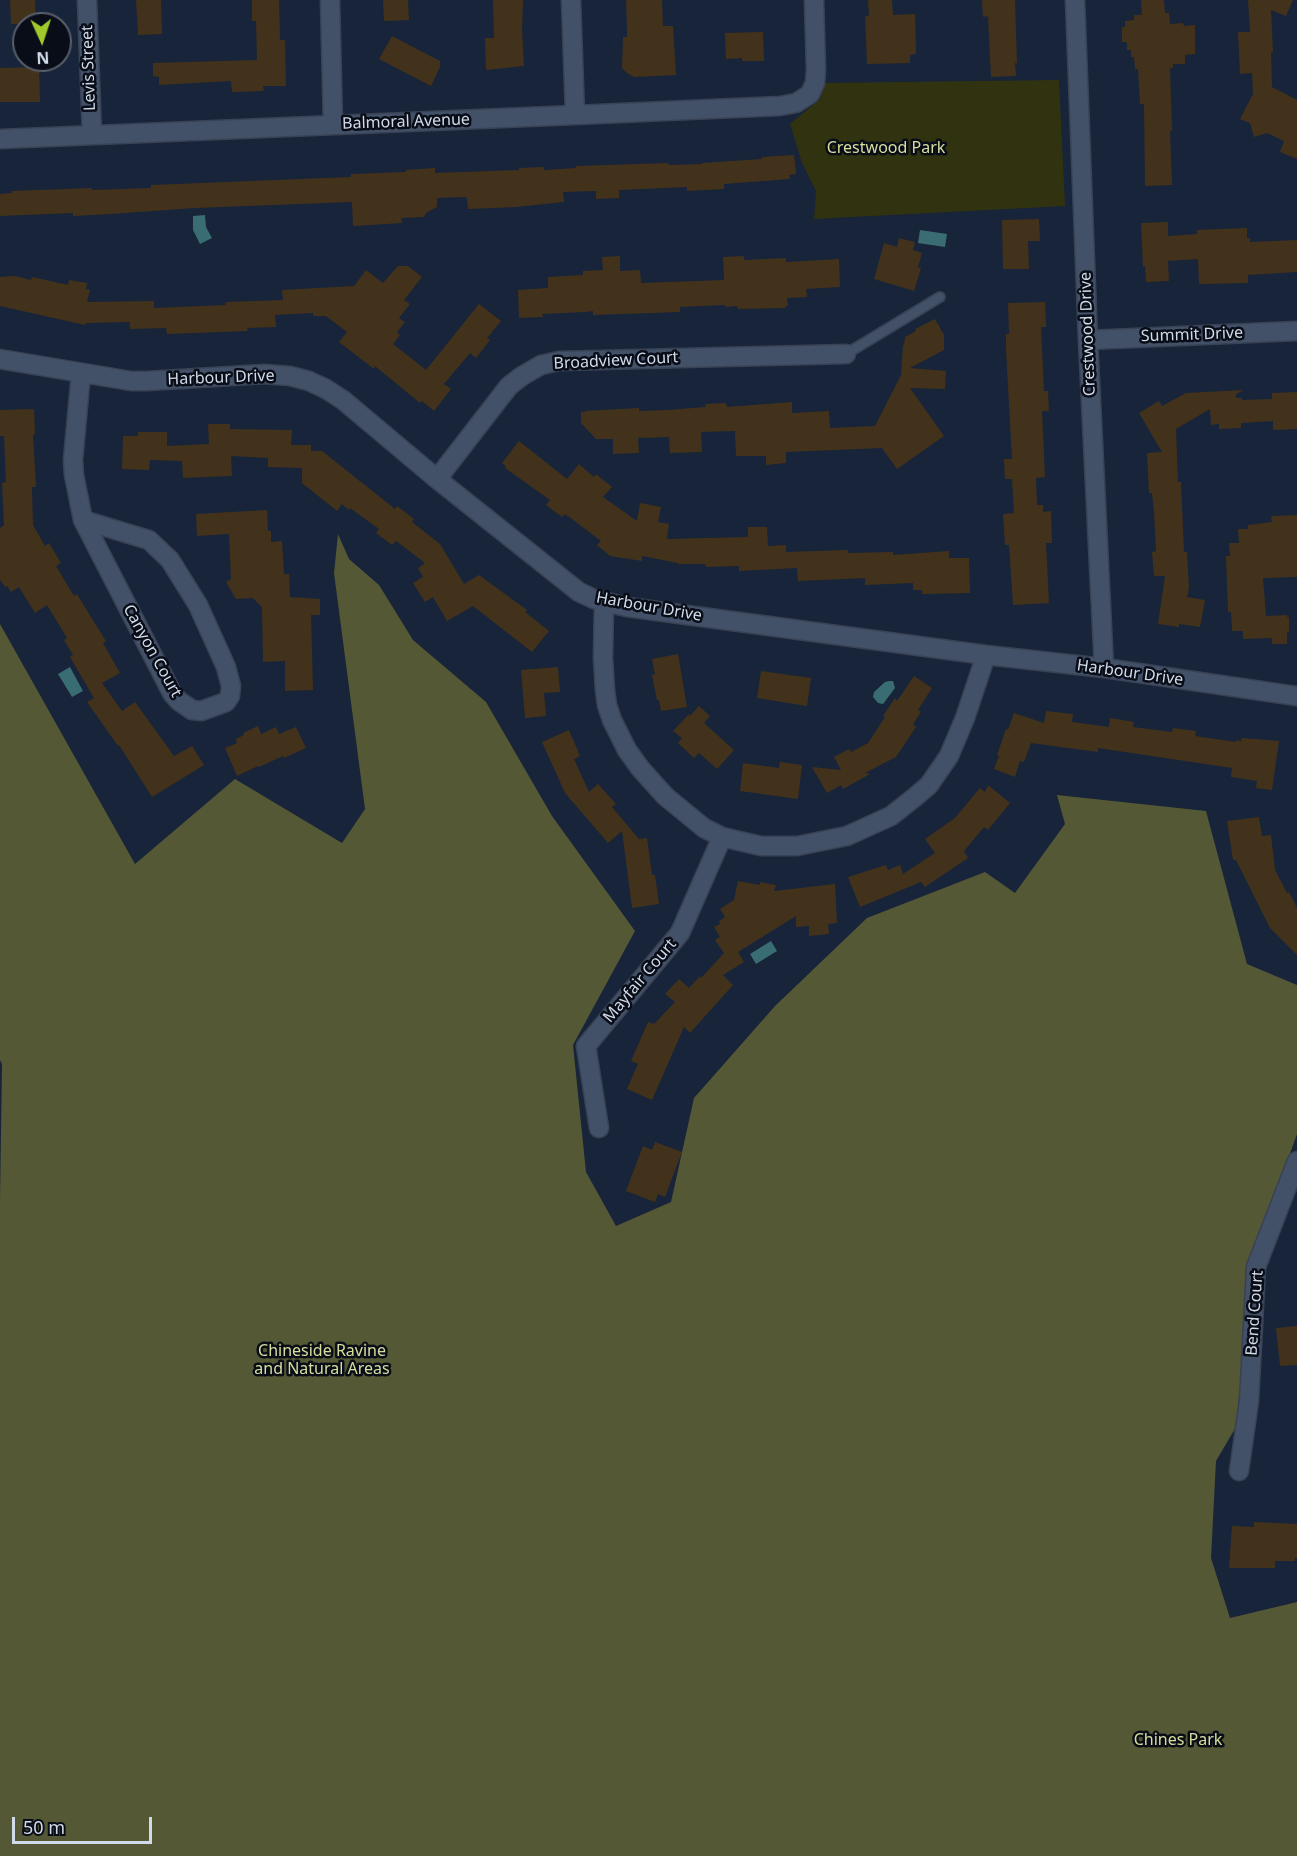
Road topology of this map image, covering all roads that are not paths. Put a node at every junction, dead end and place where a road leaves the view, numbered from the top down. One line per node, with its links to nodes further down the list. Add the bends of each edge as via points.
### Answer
1 (87, 0): 8 (street, Levis Street)
2 (330, 0): 7 (street)
3 (571, 0): 6 (street)
4 (814, 0): 6 (street, Balmoral Avenue, via 815,83 810,94 796,103)
5 (1075, 0): 12 (street, Crestwood Drive)
6 (575, 115): 7 (street, Balmoral Avenue)
7 (333, 124): 8 (street, Balmoral Avenue)
8 (92, 135): 9 (street, Balmoral Avenue)
9 (0, 139)
10 (940, 297): 13 (lane)
11 (1297, 331): 12 (street, Summit Drive)
12 (1088, 340): 20 (street, Crestwood Drive)
13 (846, 354): 16 (street, Broadview Court, via 559,361 541,365 509,386)
14 (0, 359): 15 (street, Harbour Drive)
15 (81, 373): 16 (street, Harbour Drive, via 147,381 264,375 309,381 343,400); 17 (street, Canyon Court, via 72,460)
16 (436, 479): 18 (street, Harbour Drive, via 579,592)
17 (83, 520): 17 (street, Canyon Court, via 172,693 192,710 201,711 226,702 231,686 226,667 198,605 170,560 149,540)
18 (604, 602): 19 (street, Harbour Drive); 22 (street, via 604,690 627,750 665,796 704,828)
19 (986, 655): 20 (street, Harbour Drive); 22 (street, via 948,756 929,785 897,812 847,836 797,846 761,846)
20 (1104, 668): 21 (street, Harbour Drive)
21 (1297, 696)
22 (722, 837): 23 (street, Mayfair Court, via 680,933 586,1046)
23 (599, 1128)
24 (1297, 1161): 25 (street, Bend Court, via 1256,1268 1249,1401)
25 (1239, 1471)

